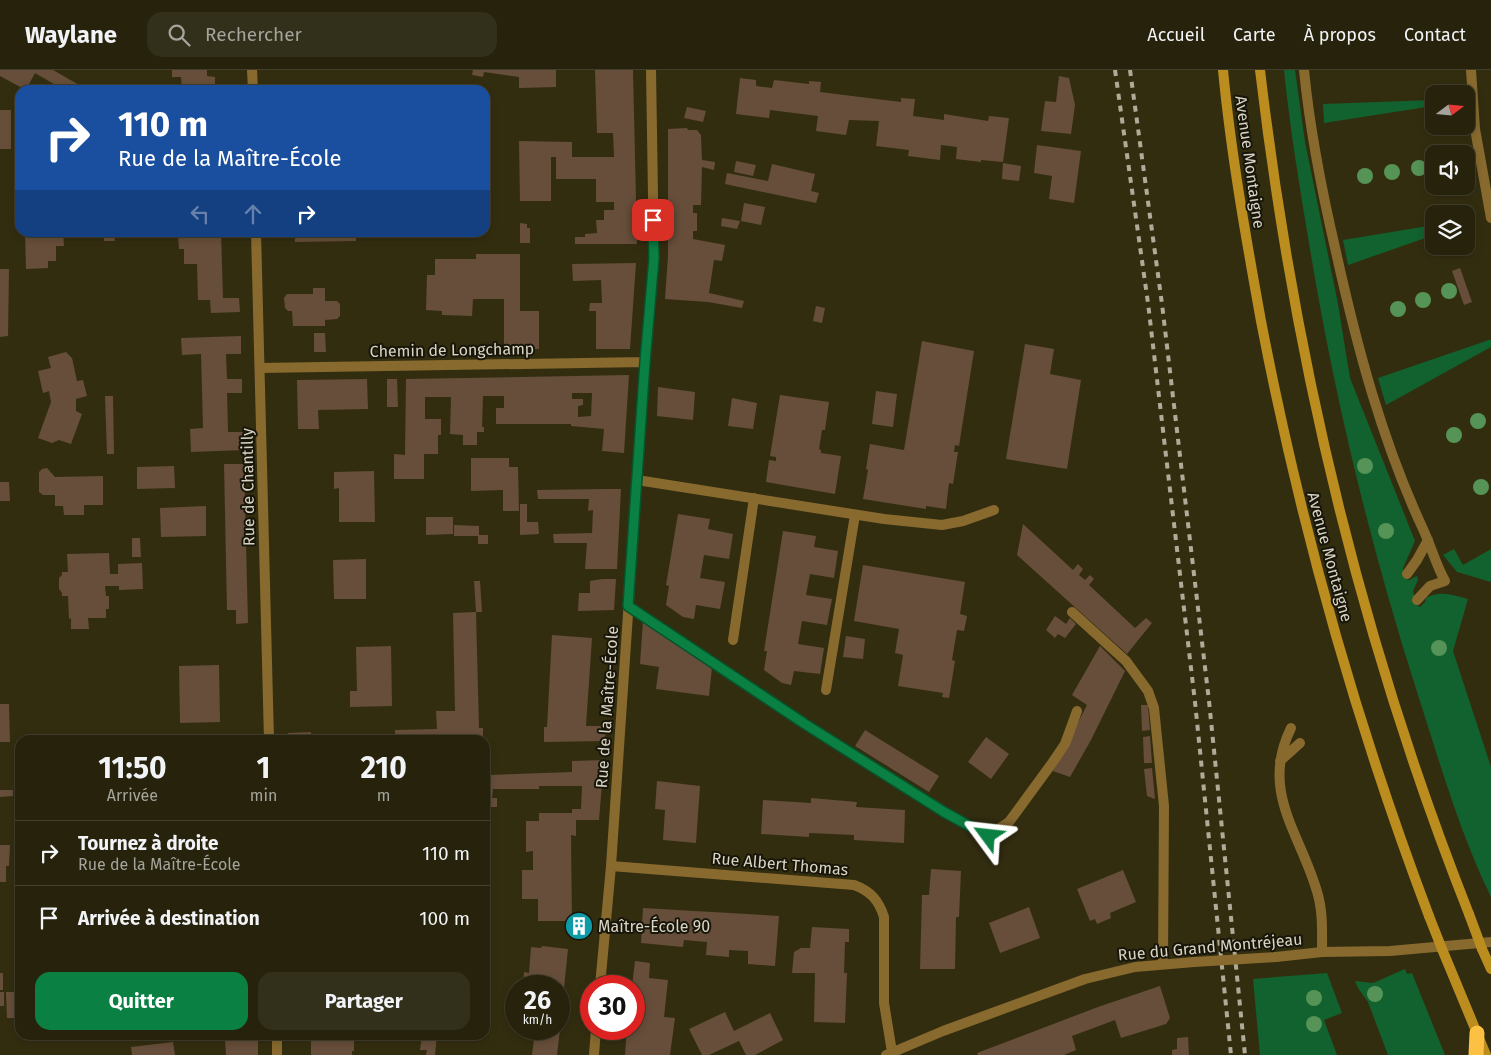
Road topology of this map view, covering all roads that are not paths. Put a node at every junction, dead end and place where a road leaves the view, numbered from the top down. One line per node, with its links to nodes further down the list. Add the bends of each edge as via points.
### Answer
1 (252, 70): 7 (street)
2 (652, 70): 10 (street, Rue de la Maître-École, via 654,258)
3 (1223, 70): 34 (main road, Avenue Montaigne, bridge, via 1244,228 1269,364 1302,514 1354,697 1395,824)
4 (1260, 70): 32 (main road, Avenue Montaigne, bridge, via 1294,298 1333,486 1384,670 1429,809)
5 (1304, 70): 16 (street, via 1321,187 1360,354 1407,494)
6 (1472, 70): 8 (street, via 1475,129)
7 (253, 85)
8 (1491, 218)
9 (256, 237): 11 (street, Rue de Chantilly)
10 (645, 362): 11 (street, Chemin de Longchamp); 12 (street, Rue de la Maître-École)
11 (260, 368): 25 (street, Rue de Chantilly)
12 (637, 480): 13 (street); 19 (street, Rue de la Maître-École)
13 (754, 498): 15 (street); 21 (street)
14 (994, 510): 15 (street, via 942,525)
15 (855, 515): 22 (street)
16 (1428, 540): 17 (street); 18 (street, via 1445,581 1430,586)
17 (1407, 574)
18 (1417, 600)
19 (628, 606): 23 (street, via 805,724 988,836 1009,822 1050,766 1065,744); 28 (street, Rue de la Maître-École)
20 (1072, 612): 31 (street, via 1126,661 1148,691 1154,708 1164,806)
21 (733, 640)
22 (826, 690)
23 (1077, 711)
24 (1290, 728): 27 (street)
25 (269, 735)
26 (1300, 744): 27 (street)
27 (1280, 761): 30 (street, via 1278,776 1285,810 1318,894)
28 (611, 866): 33 (street, Rue de la Maître-École); 37 (street, Rue Albert Thomas, via 854,885 870,892 884,917 884,1002)
29 (1491, 942): 30 (street, Rue du Grand Montréjeau, via 1390,951)
30 (1322, 952): 31 (street, Rue du Grand Montréjeau, bridge)
31 (1163, 963): 37 (street, Rue du Grand Montréjeau, via 1084,979)
32 (1490, 966)
33 (601, 975)
34 (1477, 1033): 40 (highway); 41 (main road, Avenue Montaigne)
35 (277, 1040): 38 (street)
36 (595, 1040): 39 (street)
37 (889, 1054)
38 (277, 1055)
39 (594, 1055)
40 (1476, 1055)
41 (1486, 1055)

